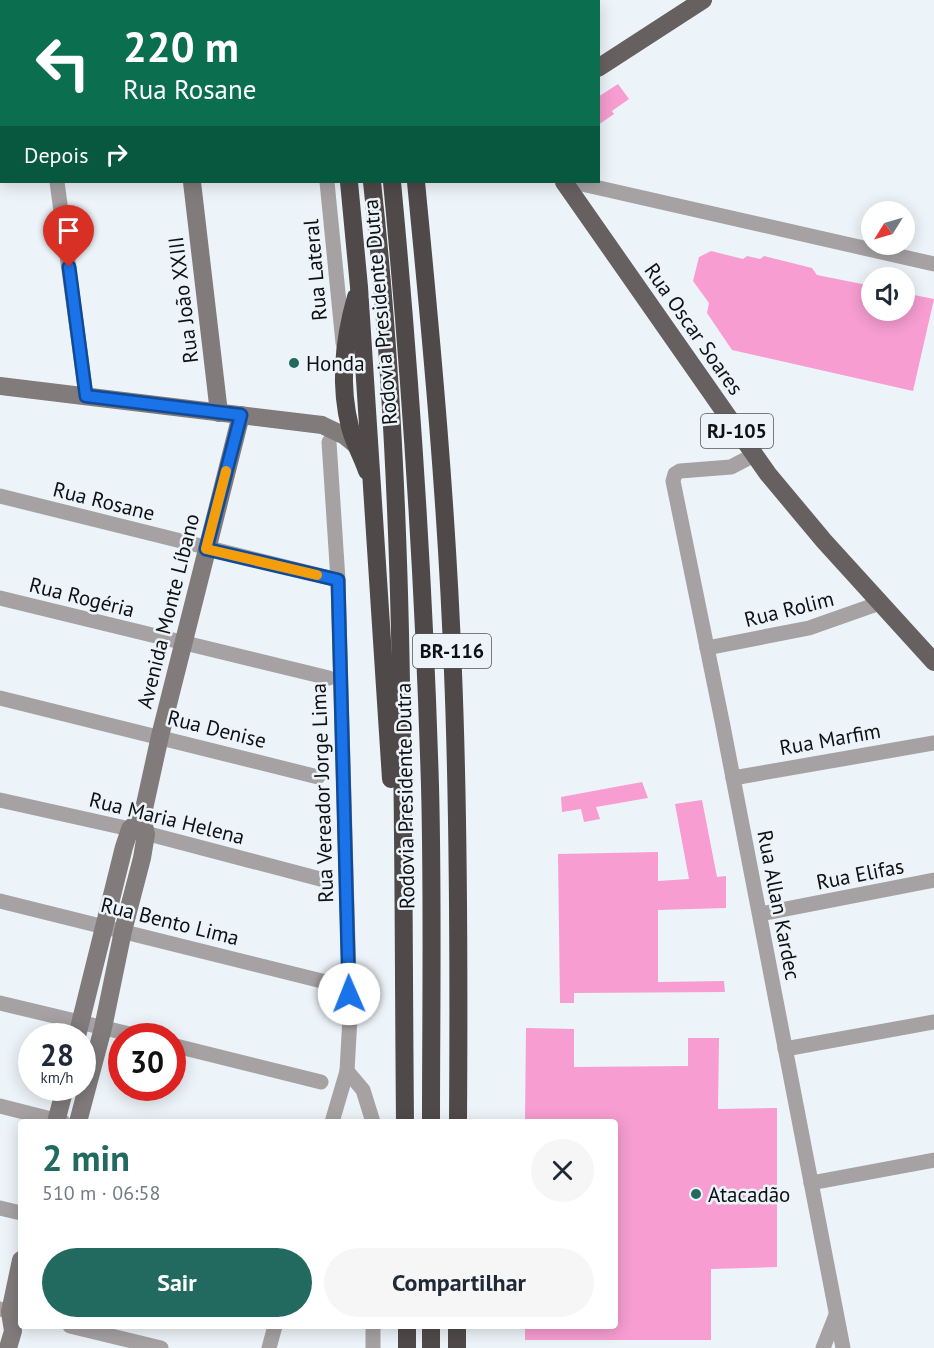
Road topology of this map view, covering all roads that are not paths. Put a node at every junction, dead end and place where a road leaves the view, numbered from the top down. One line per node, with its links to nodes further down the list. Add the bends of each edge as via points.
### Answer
1 (703, 0): 2 (main road)
2 (600, 67)
3 (57, 183): 16 (street)
4 (192, 183): 18 (street, Rua João XXIII)
5 (327, 183): 14 (street, Rua Lateral)
6 (349, 183): 13 (highway, BR-116)
7 (372, 183): 43 (highway, Rodovia Presidente Dutra / BR-116, via 388,363 401,619)
8 (392, 183): 66 (highway, Rodovia Presidente Dutra / BR-116, via 407,345 429,775)
9 (416, 183): 67 (highway, BR-116, via 434,364 453,672)
10 (565, 183): 22 (main road, Rua Oscar Soares / RJ-105)
11 (577, 183): 12 (street)
12 (934, 264)
13 (359, 287): 14 (highway); 23 (highway, BR-116)
14 (344, 355): 17 (highway)
15 (0, 386): 16 (street)
16 (86, 396): 18 (street)
17 (347, 411): 20 (street); 21 (highway)
18 (219, 413): 19 (street)
19 (241, 415): 20 (street); 25 (street, Avenida Monte Líbano)
20 (325, 434): 21 (street, via 345,436); 26 (street, Rua Vereador Jorge Lima)
21 (356, 446): 23 (highway)
22 (754, 455): 28 (main road, Rua Oscar Soares / RJ-105, via 824,542); 30 (street, Rua Allan Kardec, via 731,466 677,472 673,481)
23 (373, 491): 43 (highway, BR-116, via 380,632)
24 (0, 496): 25 (street, Rua Rosane)
25 (206, 549): 26 (street, Rua Rosane); 29 (street, Avenida Monte Líbano)
26 (338, 580): 56 (street, Rua Vereador Jorge Lima, via 349,994)
27 (0, 598): 29 (street, Rua Rogéria)
28 (880, 603): 30 (street, Rua Rolim, via 809,628); 31 (main road, Rua Oscar Soares / RJ-105)
29 (184, 643): 32 (street, Rua Rogéria); 34 (street, Avenida Monte Líbano)
30 (707, 648): 37 (street, Rua Allan Kardec)
31 (934, 662)
32 (329, 678)
33 (0, 698): 34 (street, Rua Denise)
34 (160, 736): 36 (street, Rua Denise); 39 (street, Avenida Monte Líbano)
35 (934, 742): 37 (street, Rua Marfim)
36 (318, 777)
37 (733, 778): 44 (street, Rua Allan Kardec)
38 (0, 800): 39 (street, Rua Maria Helena)
39 (139, 827): 40 (street, Rua Maria Helena); 45 (street, Avenida Monte Líbano)
40 (324, 880)
41 (934, 880): 44 (street, Rua Elifas)
42 (0, 901): 45 (street, Rua Bento Lima)
43 (404, 906): 65 (highway, Rodovia Presidente Dutra / BR-116)
44 (760, 915): 55 (street, Rua Allan Kardec)
45 (114, 929): 46 (street, Rua Bento Lima); 50 (street, Avenida Monte Líbano); 51 (street, Avenida Monte Líbano)
46 (330, 983)
47 (0, 1003): 49 (street)
48 (934, 1022): 55 (street)
49 (59, 1023)
50 (81, 1023)
51 (103, 1028): 52 (street); 53 (street); 62 (street, Avenida Monte Líbano)
52 (96, 1029)
53 (108, 1029)
54 (186, 1048): 57 (street)
55 (785, 1049): 69 (street, Rua Allan Kardec)
56 (346, 1071): 63 (street, Rua Vereador Jorge Lima); 64 (street, via 363,1090)
57 (321, 1082)
58 (62, 1101): 61 (street)
59 (0, 1106): 60 (street)
60 (50, 1119)
61 (58, 1119)
62 (79, 1119)
63 (333, 1119)
64 (372, 1119)
65 (405, 1119)
66 (431, 1119)
67 (458, 1119)
68 (934, 1160): 69 (street)
69 (811, 1183): 73 (street, Rua Allan Kardec)
70 (0, 1208): 71 (street)
71 (18, 1212)
72 (18, 1281): 74 (street)
73 (836, 1316): 87 (street); 88 (street, Rua Allan Kardec)
74 (12, 1323)
75 (82, 1329): 81 (street)
76 (274, 1329): 82 (street)
77 (373, 1329): 83 (street)
78 (407, 1329): 84 (highway)
79 (431, 1329): 85 (highway)
80 (457, 1329): 86 (highway)
81 (161, 1348)
82 (269, 1348)
83 (373, 1348)
84 (407, 1348)
85 (431, 1348)
86 (457, 1348)
87 (823, 1348)
88 (843, 1348)

